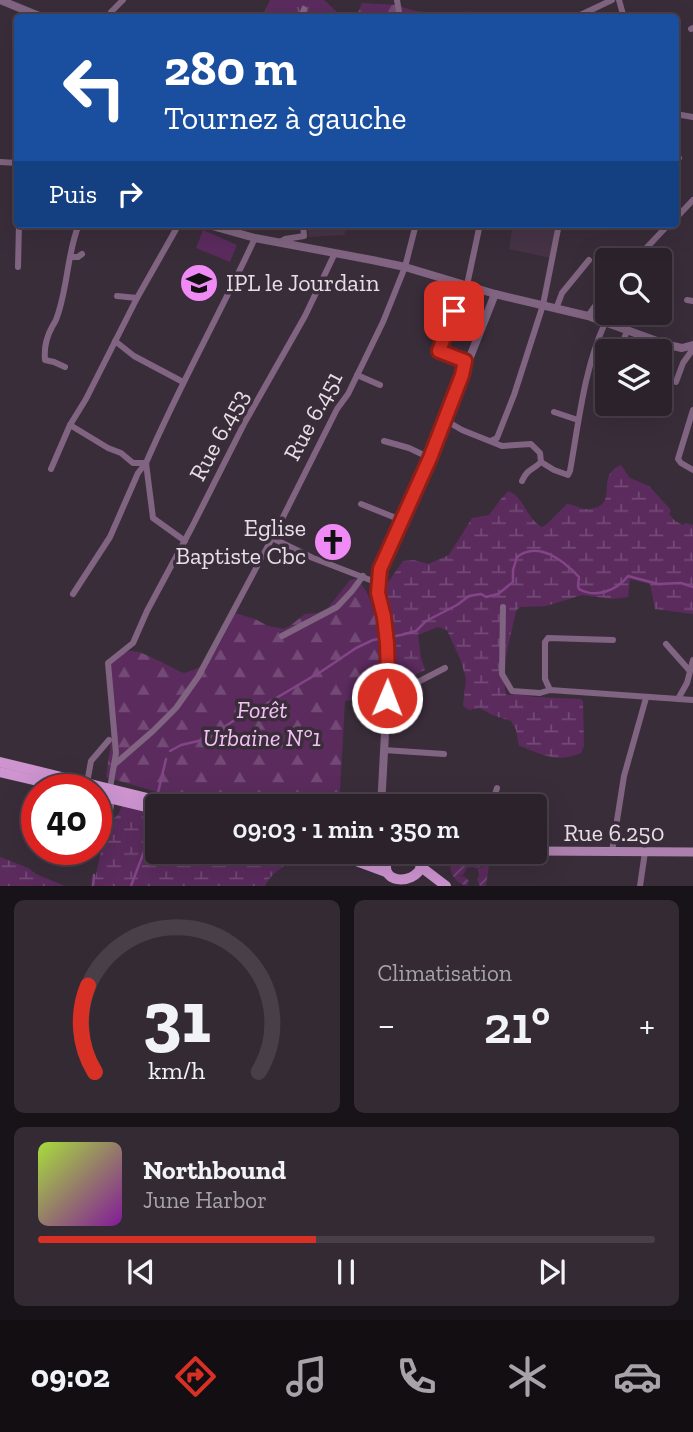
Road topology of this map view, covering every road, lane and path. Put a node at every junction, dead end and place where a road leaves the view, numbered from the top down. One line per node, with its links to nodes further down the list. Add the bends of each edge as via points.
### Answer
1 (0, 0): 5 (street)
2 (123, 0): 6 (street)
3 (611, 0): 8 (street)
4 (304, 9): 7 (street)
5 (34, 14)
6 (110, 14)
7 (302, 14)
8 (582, 14)
9 (693, 200): 10 (street)
10 (679, 215)
11 (19, 228): 27 (street)
12 (77, 228): 25 (street)
13 (177, 228): 33 (street)
14 (218, 228): 20 (street)
15 (303, 228): 21 (street, via 304,236)
16 (415, 228): 28 (street, Rue 6.451)
17 (479, 228): 30 (street)
18 (558, 228): 34 (street)
19 (665, 228): 22 (street)
20 (255, 239): 21 (street); 48 (street)
21 (278, 243): 23 (street)
22 (646, 248)
23 (335, 253): 28 (street); 67 (street, Rue 6.453)
24 (82, 254): 25 (street)
25 (71, 257): 45 (street, via 45,354 45,360)
26 (589, 260): 36 (street, via 562,293)
27 (18, 267)
28 (405, 267): 29 (street); 46 (street, Rue 6.451)
29 (457, 283): 30 (street); 47 (street, via 454,311 439,351 465,361)
30 (467, 285): 31 (street)
31 (495, 295): 34 (street); 47 (street)
32 (117, 296): 33 (street)
33 (137, 298): 43 (street)
34 (543, 305): 36 (street); 57 (street, via 514,395 497,438)
35 (595, 306): 37 (street)
36 (556, 309): 37 (street)
37 (588, 316): 38 (street)
38 (595, 319)
39 (604, 325): 54 (street)
40 (610, 325): 41 (street)
41 (627, 331): 42 (street); 44 (street, via 682,348)
42 (624, 339)
43 (115, 341): 48 (street); 55 (street)
44 (693, 347): 49 (street)
45 (65, 367)
46 (357, 375): 50 (street); 66 (street, Rue 6.451)
47 (462, 375): 53 (street)
48 (183, 382): 60 (street)
49 (676, 382)
50 (380, 385)
51 (693, 410): 62 (street, via 678,459)
52 (554, 412): 54 (street)
53 (445, 420): 57 (street); 58 (street)
54 (578, 420): 59 (street, via 568,475)
55 (70, 425): 60 (street, via 133,463); 61 (street)
56 (384, 441): 58 (street)
57 (491, 441): 59 (street, via 508,446 531,444)
58 (430, 458): 65 (street)
59 (541, 462): 63 (street, via 527,471)
60 (146, 463): 67 (street, via 153,518); 70 (street, via 110,537)
61 (51, 469)
62 (693, 470)
63 (522, 481)
64 (360, 503): 65 (street)
65 (401, 520): 69 (street)
66 (272, 538): 68 (street); 87 (street, Rue 6.451, via 198,677 176,708)
67 (185, 541): 87 (street, Rue 6.453, via 133,643 108,663)
68 (363, 576): 69 (street); 72 (street, via 337,607)
69 (378, 583): 79 (street, via 387,643)
70 (73, 594)
71 (503, 607): 78 (street, via 502,674 512,691)
72 (282, 636)
73 (612, 640): 78 (street, via 548,638 545,678)
74 (666, 644): 77 (street)
75 (693, 660): 77 (street)
76 (445, 668): 79 (street)
77 (690, 670): 81 (street)
78 (550, 690): 80 (street)
79 (387, 698): 84 (street)
80 (646, 698): 81 (street); 99 (street, via 624,776)
81 (678, 699): 82 (street)
82 (693, 700)
83 (109, 740): 90 (street, via 92,761)
84 (384, 750): 85 (street); 95 (street)
85 (444, 754)
86 (0, 762): 89 (main road)
87 (115, 764): 92 (street, Rue 6.453)
88 (0, 772): 91 (main road)
89 (50, 774)
90 (89, 774)
91 (21, 777)
92 (112, 786)
93 (497, 788): 96 (street)
94 (112, 794): 97 (main road)
95 (382, 794)
96 (495, 794)
97 (145, 802)
98 (547, 851): 99 (main road, Rue 6.250)
99 (612, 852): 100 (main road, Rue 6.250)
100 (645, 852): 101 (main road, Rue 6.250); 109 (street)
101 (693, 852)
102 (364, 864): 106 (main road)
103 (385, 864): 106 (main road)
104 (419, 864): 105 (main road)
105 (421, 867): 107 (main road); 108 (main road)
106 (386, 872): 107 (main road, via 399,884)
107 (417, 884)
108 (446, 886)
109 (640, 886)

